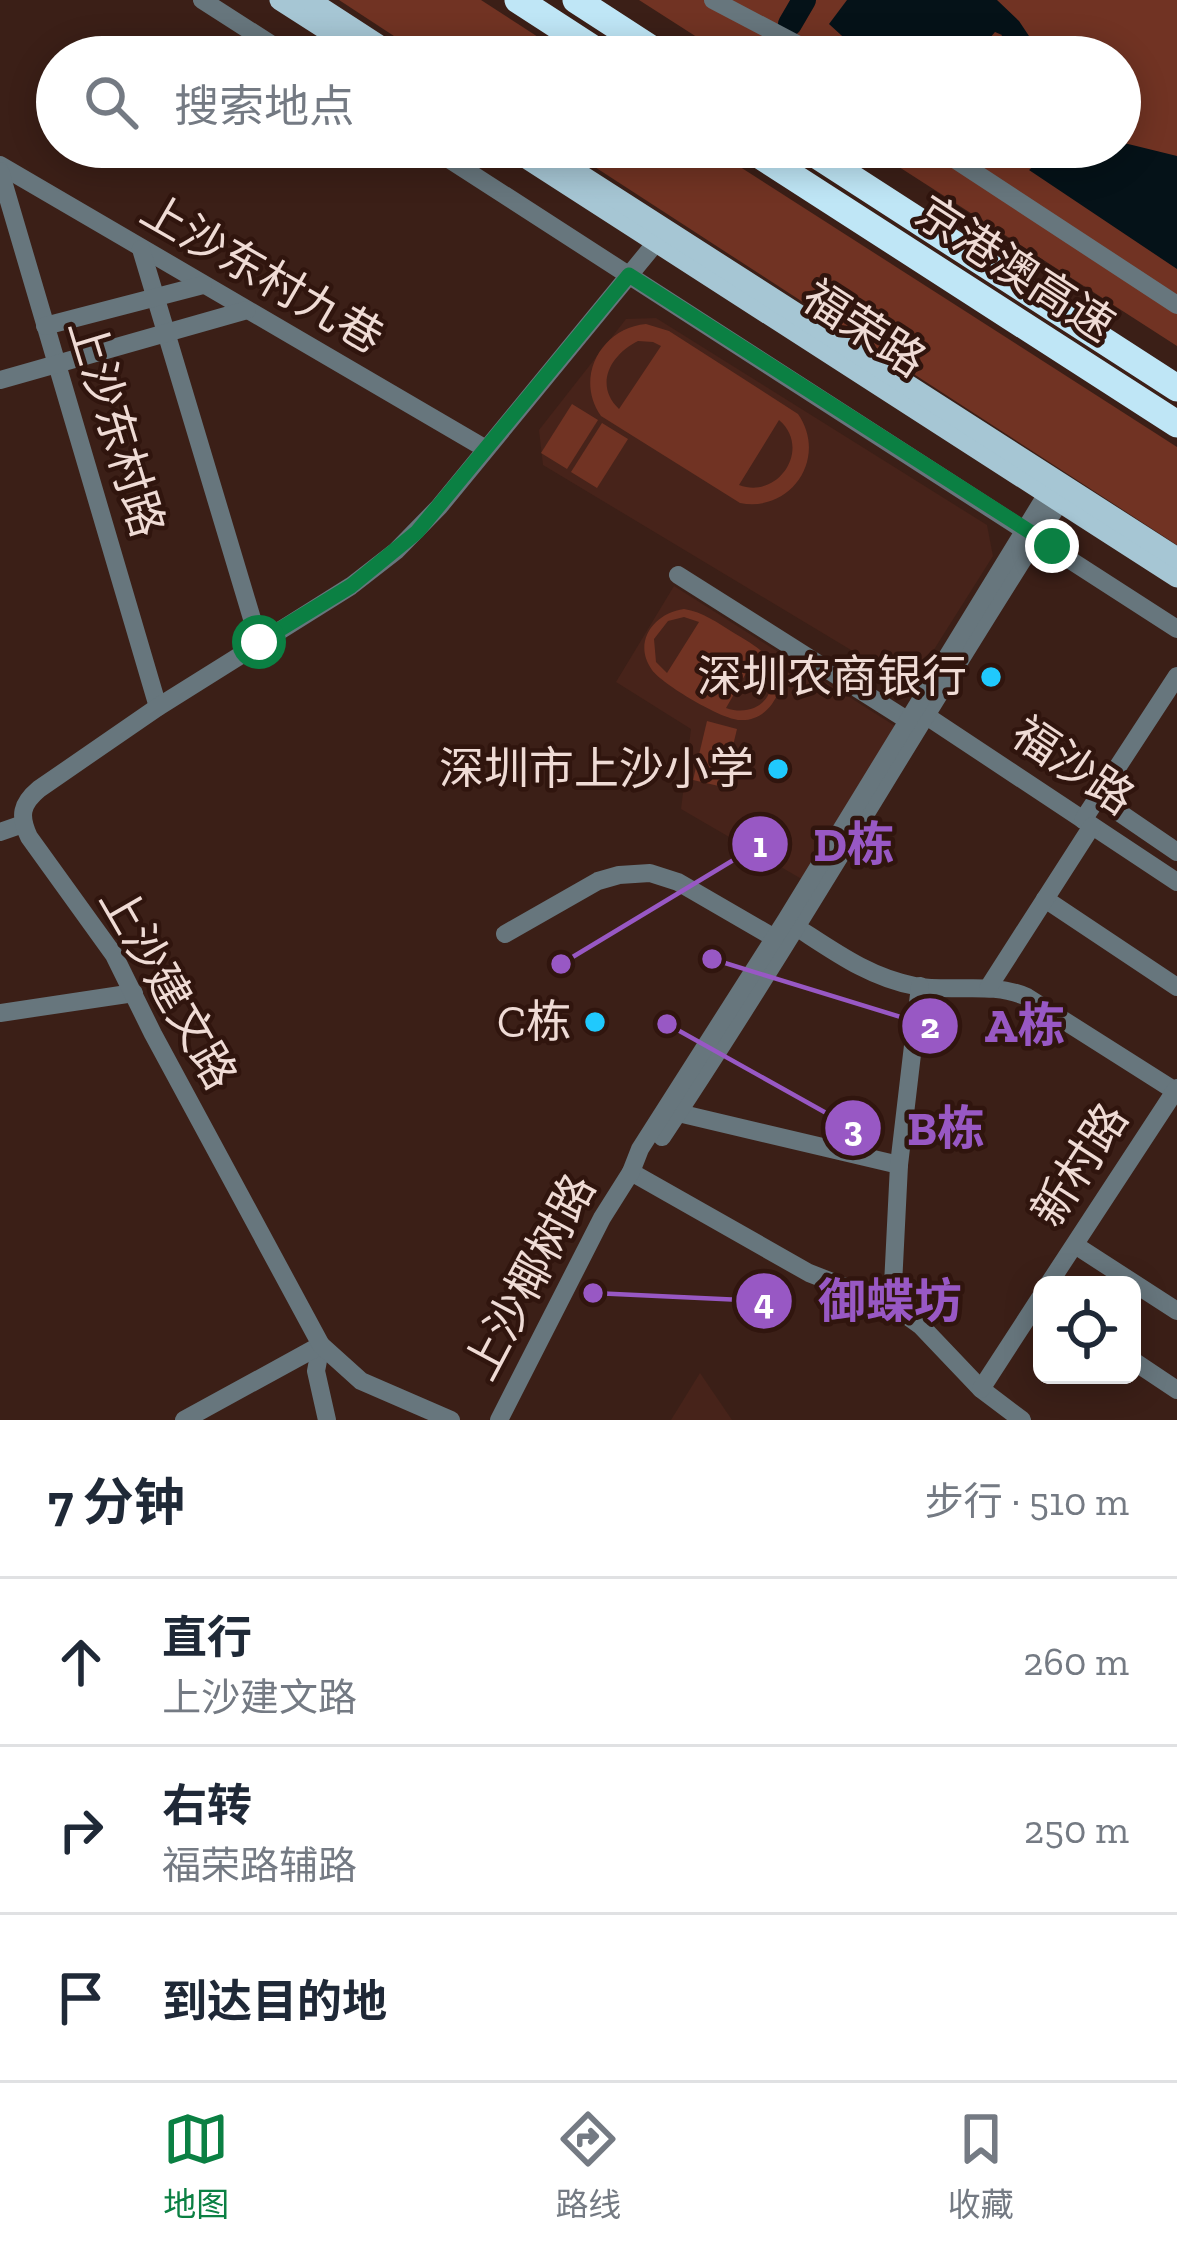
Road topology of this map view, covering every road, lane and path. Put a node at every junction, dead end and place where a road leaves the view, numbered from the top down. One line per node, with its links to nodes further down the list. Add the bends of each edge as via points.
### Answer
1 (202, 0): 7 (street)
2 (280, 0): 8 (main road)
3 (309, 0): 9 (main road)
4 (518, 0): 10 (highway)
5 (576, 0): 11 (highway)
6 (713, 0): 12 (street)
7 (258, 36)
8 (336, 36)
9 (365, 36)
10 (574, 36)
11 (632, 36)
12 (781, 36)
13 (0, 168): 20 (street, 上沙东村路); 22 (street, 上沙东村九巷)
14 (463, 168): 23 (street)
15 (545, 168): 21 (main road, 福荣路)
16 (566, 168): 21 (main road, 福荣路)
17 (779, 168): 33 (highway, 京港澳高速)
18 (837, 168): 32 (highway, 京港澳高速)
19 (968, 168): 26 (street)
20 (5, 211): 28 (street, 上沙东村路)
21 (662, 236): 23 (street); 35 (main road, 福荣路)
22 (141, 249): 24 (street, 上沙东村九巷); 25 (street)
23 (629, 275): 34 (street); 36 (street)
24 (203, 285): 25 (street); 27 (street, 上沙东村九巷)
25 (156, 297): 28 (street); 29 (street)
26 (1177, 305)
27 (247, 310): 29 (street); 34 (street, 上沙东村九巷)
28 (45, 326): 30 (street, 上沙东村路)
29 (166, 333): 30 (street); 41 (street)
30 (56, 364): 31 (street); 43 (street, 上沙东村路)
31 (0, 380)
32 (1177, 388)
33 (1177, 424)
34 (486, 449): 41 (street, via 396,551)
35 (1058, 490): 36 (street, 上沙椰树路); 37 (main road, 福荣路); 39 (main road, 福荣路)
36 (1031, 533): 40 (street); 44 (street, 上沙椰树路)
37 (1177, 558)
38 (678, 575): 44 (street, 福沙路)
39 (1177, 577)
40 (1177, 629)
41 (259, 642): 43 (street)
42 (1177, 676): 46 (street)
43 (158, 707): 47 (street, via 32,795)
44 (916, 717): 46 (street, 福沙路); 52 (street, 上沙椰树路)
45 (1117, 811): 49 (street)
46 (1088, 823): 50 (street, 福沙路); 51 (street)
47 (23, 824): 48 (street); 58 (street, 上沙建文路)
48 (0, 832)
49 (1177, 852)
50 (1177, 882)
51 (1045, 899): 56 (street); 57 (street)
52 (792, 924): 54 (street, 上沙椰树路); 55 (street, via 862,970)
53 (505, 934): 54 (street, via 598,881 639,873 678,882)
54 (780, 942): 61 (street, 上沙椰树路)
55 (920, 986): 57 (street); 62 (street)
56 (1177, 987)
57 (988, 988): 60 (street, via 1027,997)
58 (134, 993): 59 (street); 69 (street, 上沙建文路)
59 (0, 1012)
60 (1176, 1090): 64 (street, 新村路)
61 (672, 1111): 62 (street); 63 (street, 上沙椰树路, via 650,1156)
62 (899, 1166): 66 (street)
63 (631, 1172): 66 (street, via 809,1273); 76 (street, 上沙椰树路)
64 (1075, 1245): 65 (street, 新村路); 68 (street)
65 (1055, 1276)
66 (892, 1305): 71 (street)
67 (1033, 1309): 71 (street, 新村路)
68 (1177, 1311)
69 (321, 1345): 73 (street); 74 (street, via 316,1371); 75 (street, 上沙椰树路, via 361,1381)
70 (1141, 1366): 72 (street)
71 (981, 1389): 77 (street)
72 (1177, 1390)
73 (184, 1420)
74 (327, 1420)
75 (451, 1420)
76 (499, 1420)
77 (1022, 1420)

